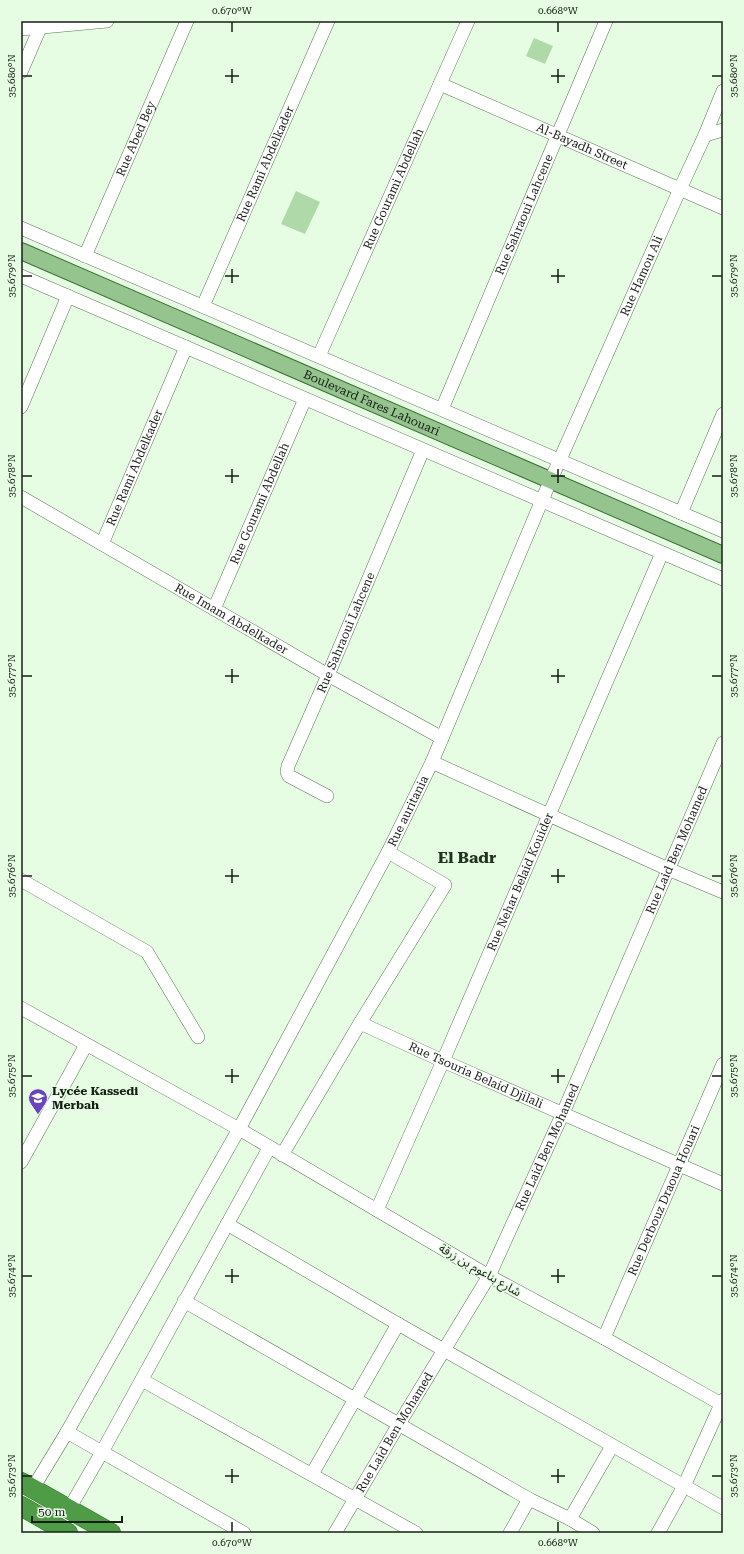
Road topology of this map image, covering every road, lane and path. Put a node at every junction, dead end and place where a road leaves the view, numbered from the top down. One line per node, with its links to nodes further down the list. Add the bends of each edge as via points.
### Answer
1 (107, 21): 6 (street)
2 (187, 21): 18 (street, Rue Abed Bey)
3 (328, 21): 21 (street, Rue Rami Abdelkader)
4 (468, 21): 9 (street, Rue Gourami Abdellah)
5 (606, 21): 12 (street, Rue Sahraoui Lahcene)
6 (40, 23): 7 (street); 8 (street)
7 (21, 29)
8 (21, 72)
9 (440, 84): 12 (street, Al-Bayadh Street); 23 (street, Rue Gourami Abdellah)
10 (723, 91): 13 (street, Rue Hamou Ali)
11 (723, 130): 13 (street)
12 (558, 136): 14 (street, Al-Bayadh Street); 26 (street, Rue Sahraoui Lahcene)
13 (705, 136): 14 (street, Rue Hamou Ali)
14 (680, 189): 15 (street, Al-Bayadh Street); 29 (street, Rue Hamou Ali)
15 (723, 208)
16 (21, 228): 18 (street)
17 (21, 251): 30 (main road, Boulevard Fares Lahouari)
18 (85, 256): 21 (street)
19 (21, 276): 20 (street)
20 (68, 296): 22 (street); 25 (street)
21 (203, 306): 23 (street)
22 (186, 347): 24 (street); 35 (street, Rue Rami Abdelkader)
23 (320, 356): 26 (street)
24 (305, 399): 28 (street); 39 (street, Rue Gourami Abdellah)
25 (21, 407)
26 (442, 409): 29 (street)
27 (723, 414): 33 (street)
28 (423, 450): 32 (street); 40 (street, Rue Sahraoui Lahcene)
29 (560, 461): 30 (street, Rue Hamou Ali); 33 (street)
30 (552, 481): 32 (street, Rue auritania); 37 (main road, Boulevard Fares Lahouari)
31 (21, 497): 35 (street, Rue Imam Abdelkader)
32 (542, 500): 36 (street); 41 (street, Rue auritania)
33 (681, 513): 34 (street)
34 (723, 531)
35 (102, 544): 39 (street, Rue Imam Abdelkader)
36 (662, 553): 38 (street); 45 (street, Rue Nehar Belaid Kouider)
37 (723, 555)
38 (723, 579)
39 (214, 609): 40 (street, Rue Imam Abdelkader)
40 (328, 675): 41 (street, Rue Imam Abdelkader); 44 (street, Rue Sahraoui Lahcene, via 287,772)
41 (442, 738): 43 (street, Rue auritania)
42 (723, 743): 47 (street, Rue Laid Ben Mohamed)
43 (432, 762): 45 (street); 46 (street, Rue auritania)
44 (328, 796)
45 (549, 814): 47 (street); 54 (street, Rue Nehar Belaid Kouider)
46 (388, 852): 51 (street, via 445,885); 57 (street, Rue auritania)
47 (668, 869): 49 (street); 56 (street, Rue Laid Ben Mohamed)
48 (21, 880): 52 (street, via 147,952)
49 (723, 892)
50 (21, 1008): 53 (street, شارع بناعوم بن زرقة)
51 (360, 1023): 54 (street, Rue Tsouria Belaid Djilali); 59 (street)
52 (198, 1037)
53 (86, 1045): 57 (street, شارع بناعوم بن زرقة); 60 (street)
54 (443, 1061): 56 (street, Rue Tsouria Belaid Djilali); 63 (street, Rue Nehar Belaid Kouider)
55 (723, 1064): 61 (street, Rue Derbouz Draoua Houari)
56 (563, 1113): 61 (street, Rue Tsouria Belaid Djilali); 65 (street, Rue Laid Ben Mohamed)
57 (239, 1129): 58 (street, شارع بناعوم بن زرقة); 74 (street, Rue auritania)
58 (269, 1148): 59 (street, شارع بناعوم بن زرقة); 64 (street)
59 (282, 1155): 63 (street, شارع بناعوم بن زرقة)
60 (21, 1162)
61 (678, 1165): 62 (street, Rue Tsouria Belaid Djilali); 68 (street, Rue Derbouz Draoua Houari)
62 (723, 1184)
63 (377, 1210): 65 (street, شارع بناعوم بن زرقة)
64 (227, 1224): 66 (street); 67 (street)
65 (489, 1276): 68 (street, شارع بناعوم بن زرقة); 69 (street, Rue Laid Ben Mohamed)
66 (184, 1301): 70 (street); 71 (street)
67 (398, 1324): 69 (street); 71 (street)
68 (604, 1338): 72 (street, شارع بناعوم بن زرقة)
69 (444, 1350): 73 (street, Rue Laid Ben Mohamed); 75 (street)
70 (142, 1380): 76 (street); 77 (street)
71 (356, 1400): 73 (street); 77 (street)
72 (722, 1403): 79 (street)
73 (399, 1424): 80 (street, Rue Laid Ben Mohamed); 81 (street)
74 (67, 1432): 76 (street); 78 (street, Rue auritania)
75 (612, 1446): 79 (street); 85 (street)
76 (102, 1452): 84 (street); 88 (street)
77 (312, 1474): 80 (street)
78 (27, 1485): 82 (highway); 84 (highway)
79 (684, 1486): 83 (street); 93 (street)
80 (356, 1499): 89 (street, Rue Laid Ben Mohamed); 90 (street)
81 (530, 1499): 85 (street); 91 (street)
82 (22, 1507): 86 (highway)
83 (723, 1508)
84 (69, 1510): 86 (highway); 87 (highway)
85 (570, 1519): 92 (street)
86 (61, 1531)
87 (111, 1533)
88 (244, 1533)
89 (335, 1533)
90 (416, 1533)
91 (510, 1533)
92 (593, 1533)
93 (658, 1533)

